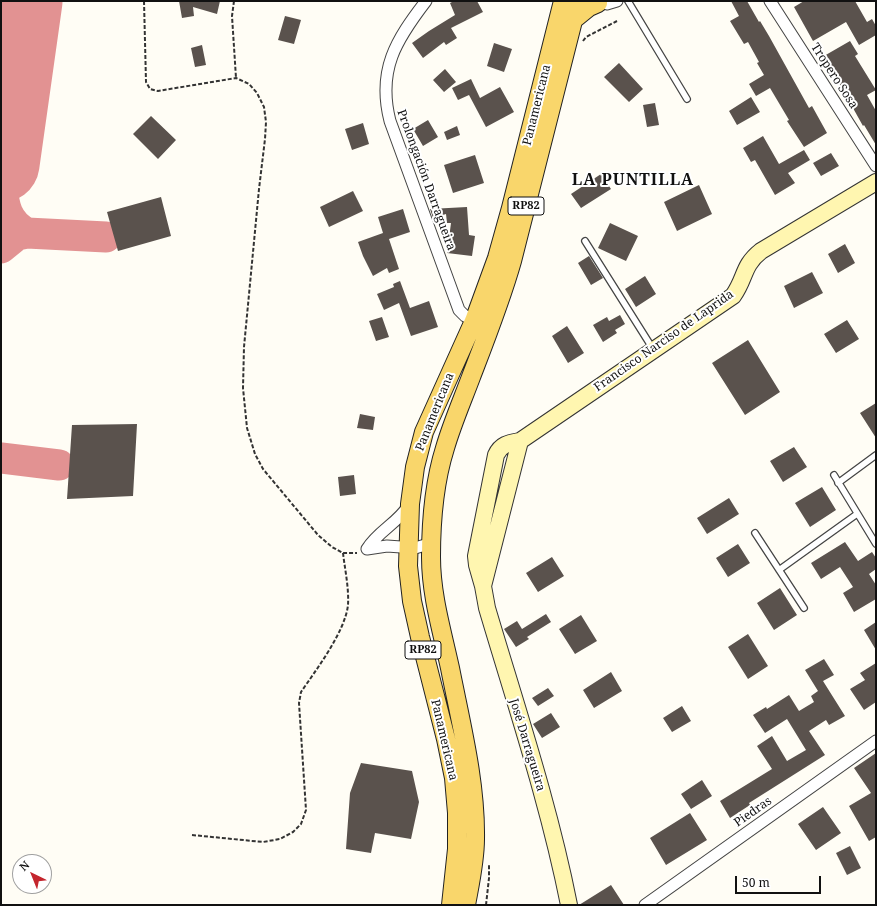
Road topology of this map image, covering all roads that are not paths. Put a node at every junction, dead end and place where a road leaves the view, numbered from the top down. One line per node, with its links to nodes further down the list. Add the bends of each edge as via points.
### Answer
1 (426, 1): 13 (street, Prolongación Darragueira, via 402,35 391,57 386,80 386,105 460,310)
2 (563, 1): 13 (main road, Panamericana / RP82, via 497,258)
3 (578, 1): 8 (main road, Panamericana / RP82)
4 (617, 1): 7 (street, via 607,4)
5 (628, 1): 9 (lane)
6 (770, 1): 10 (street, Tropero Sosa)
7 (596, 2): 8 (main road)
8 (573, 20): 22 (main road, Panamericana / RP82, via 501,298 444,450 433,505)
9 (687, 98)
10 (876, 166)
11 (876, 182): 14 (street, Francisco Narciso de Laprida, via 761,251 746,267 740,287 733,296)
12 (585, 241): 14 (lane)
13 (474, 321): 19 (main road, Panamericana / RP82, via 424,432 415,467)
14 (654, 350): 15 (street, Francisco Narciso de Laprida)
15 (520, 441): 30 (street, José Darragueira, via 503,445 498,449 476,556 487,608 544,802)
16 (876, 455): 18 (lane)
17 (834, 475): 18 (lane)
18 (838, 483): 20 (lane)
19 (410, 504): 24 (main road, Panamericana / RP82); 24 (street, via 403,515 377,536 367,549 387,546)
20 (857, 514): 23 (lane); 25 (lane)
21 (755, 533): 25 (lane)
22 (432, 543): 24 (street); 29 (main road, Panamericana / RP82, via 433,590 462,729 474,814 475,840)
23 (876, 544)
24 (408, 548): 28 (main road, Panamericana / RP82, via 412,601 454,778 457,849)
25 (779, 570): 26 (lane)
26 (804, 608)
27 (876, 741): 31 (street, Piedras)
28 (450, 905)
29 (466, 905)
30 (569, 905)
31 (645, 905)

